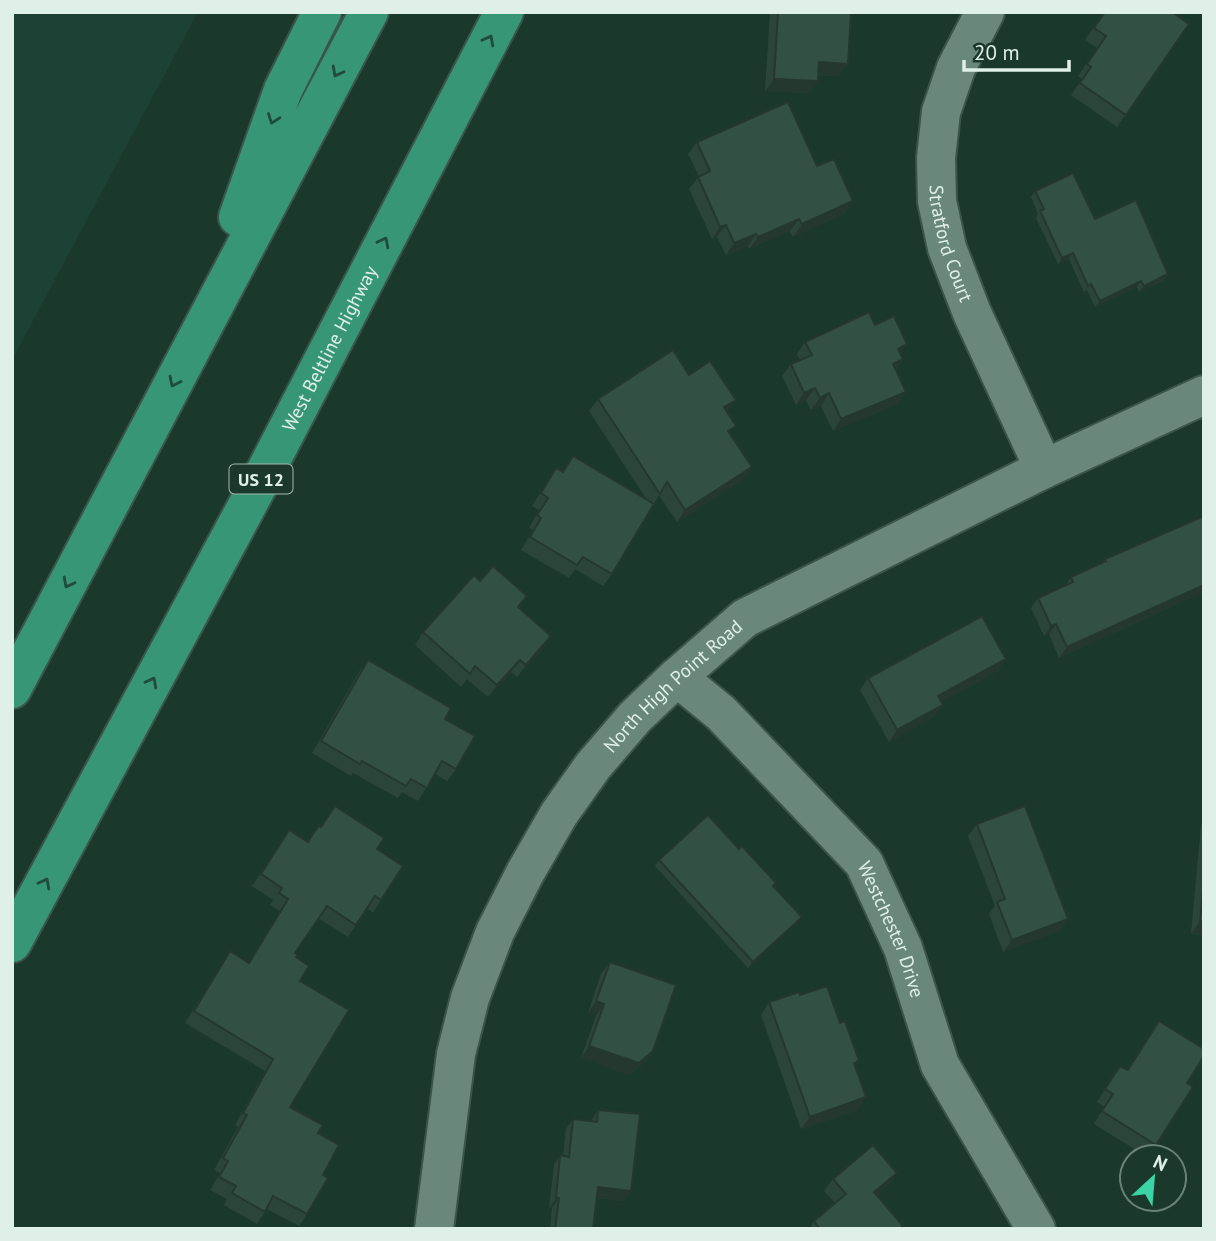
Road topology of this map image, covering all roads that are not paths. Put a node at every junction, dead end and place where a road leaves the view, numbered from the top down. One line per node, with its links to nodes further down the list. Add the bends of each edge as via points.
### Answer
1 (322, 12): 5 (highway, one-way to 5, via 284,90)
2 (369, 12): 5 (highway, one-way to 5)
3 (503, 12): 10 (highway, West Beltline Highway / US 12, one-way to 3, via 263,476)
4 (985, 12): 7 (street, Stratford Court, via 956,68 941,112 937,201 947,248 972,313)
5 (193, 344): 9 (highway, one-way to 9)
6 (1204, 395): 7 (street, North High Point Road)
7 (1044, 469): 8 (street, North High Point Road, via 745,618)
8 (677, 677): 11 (street, North High Point Road, via 593,766 559,814 495,932 470,998 456,1055); 12 (street, Westchester Drive, via 721,713 863,863 903,948 940,1065)
9 (12, 689)
10 (12, 943)
11 (434, 1229)
12 (1036, 1229)

